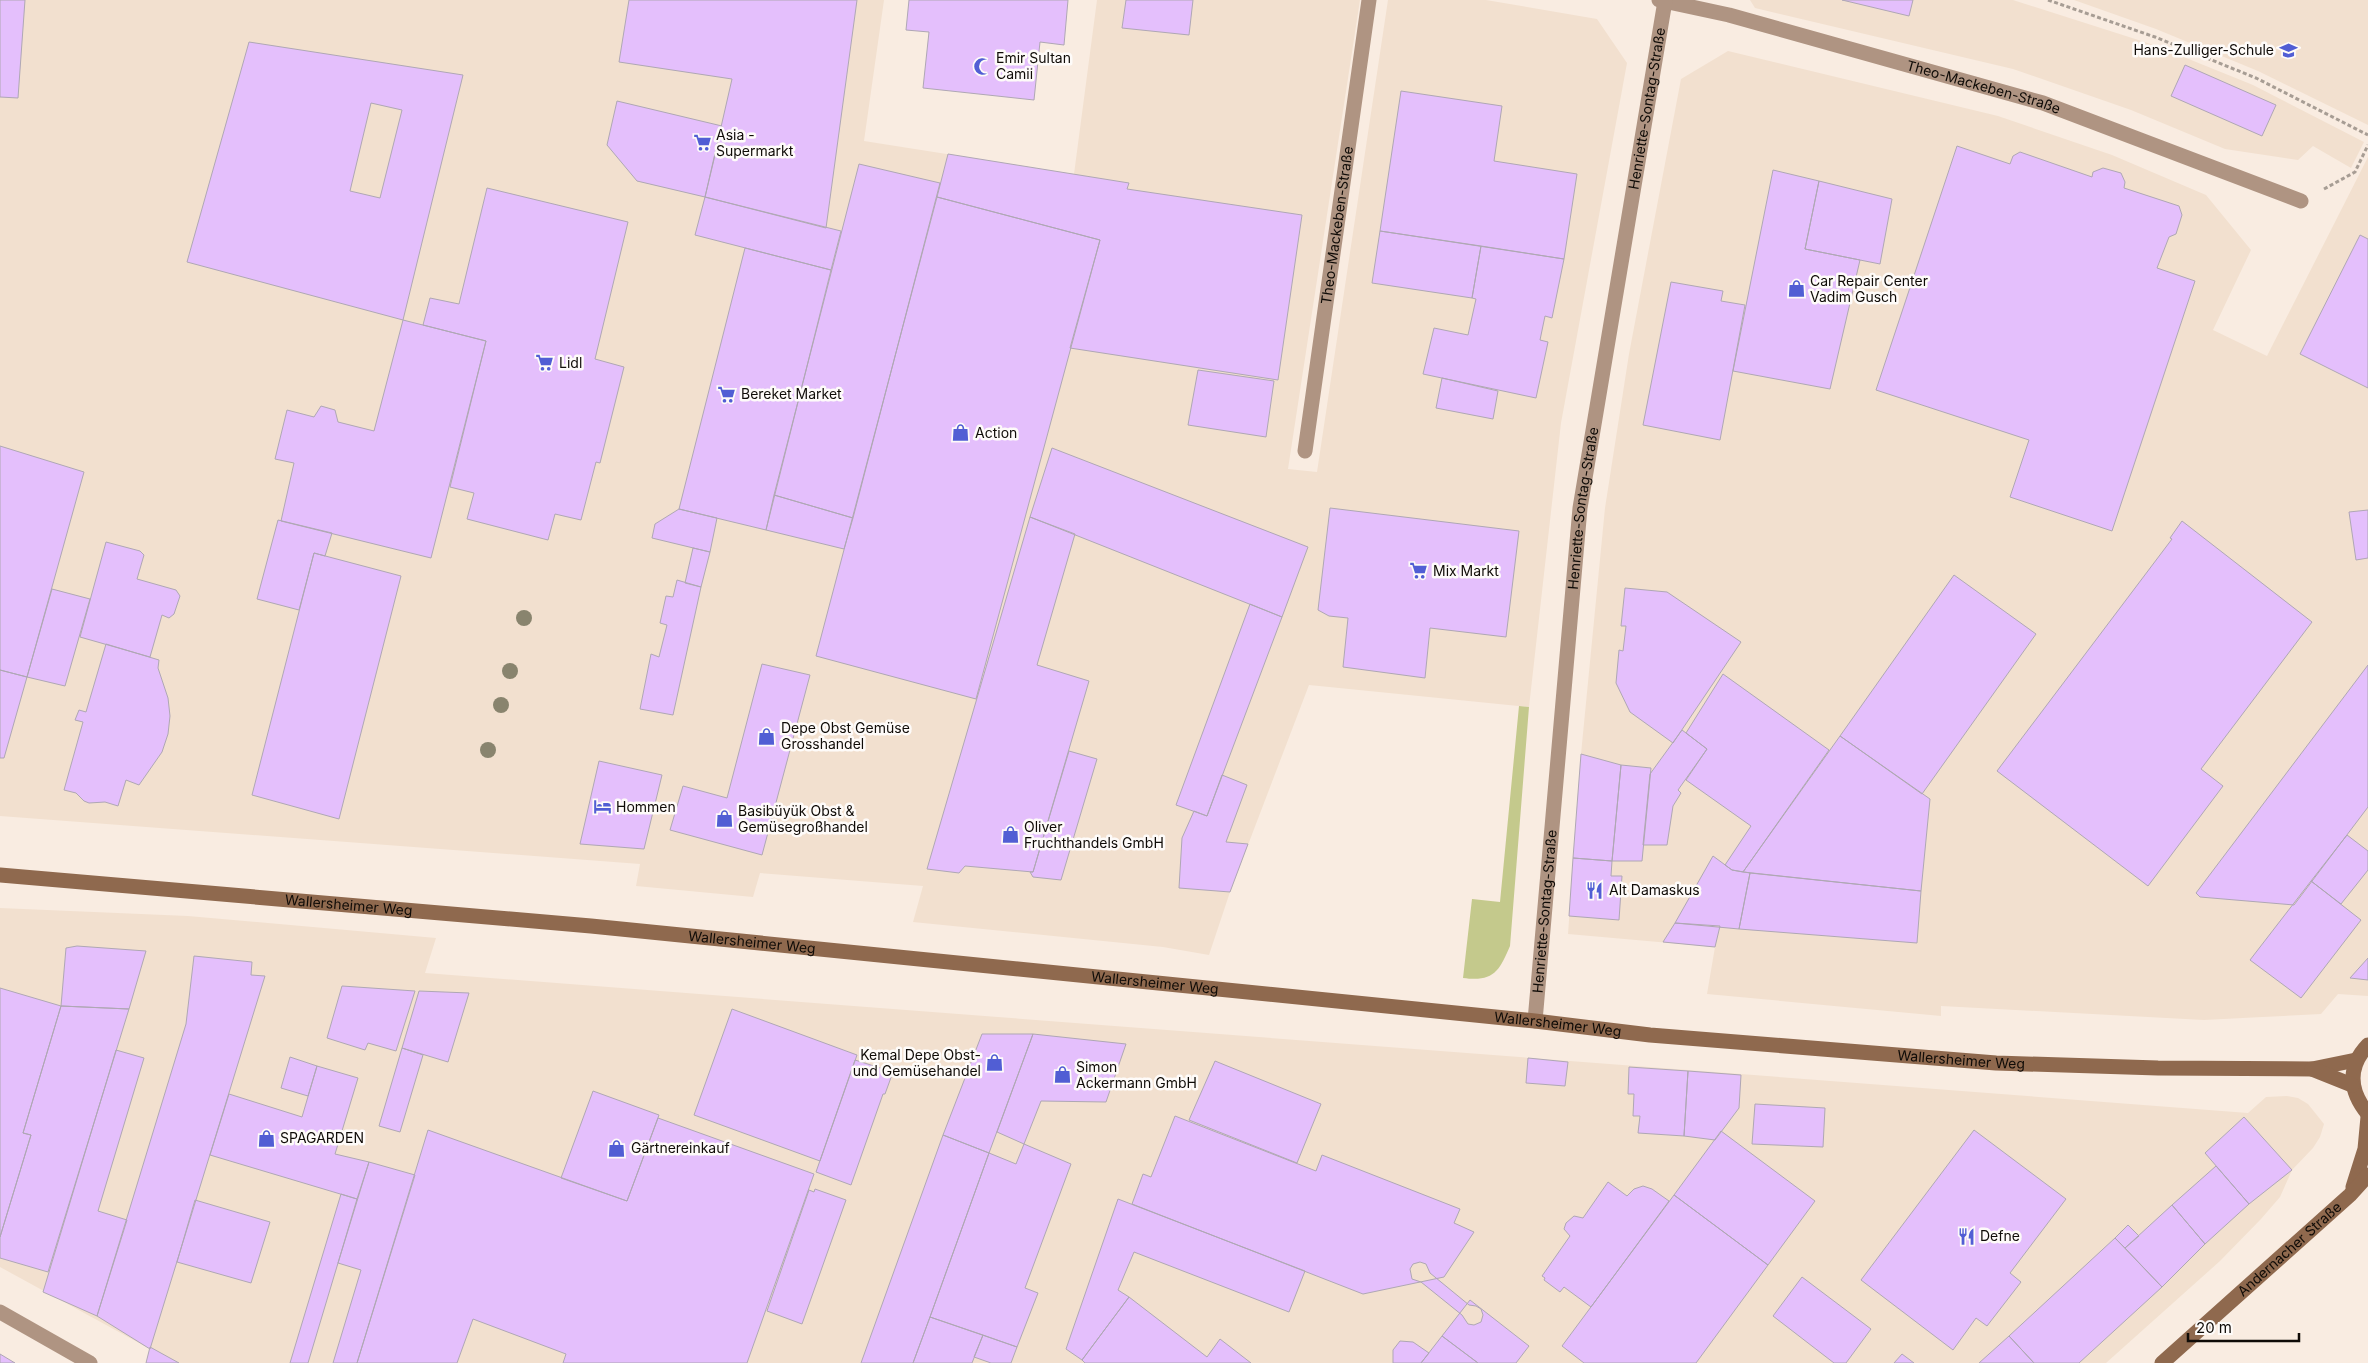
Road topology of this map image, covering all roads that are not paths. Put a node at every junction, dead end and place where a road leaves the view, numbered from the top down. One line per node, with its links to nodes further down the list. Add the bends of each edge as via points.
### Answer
1 (1369, 0): 4 (street, Theo-Mackeben-Straße)
2 (1662, 1): 3 (street, Theo-Mackeben-Straße, via 1729,15 2043,103); 6 (street, Henriette-Sontag-Straße, via 1580,508)
3 (2301, 201)
4 (1306, 451)
5 (0, 875): 6 (street, Wallersheimer Weg, via 591,926)
6 (1535, 1021): 9 (street, Wallersheimer Weg, via 1650,1035 1996,1063)
7 (2368, 1045): 8 (street)
8 (2356, 1060): 9 (street, Wallersheimer Weg); 10 (street)
9 (2312, 1069): 10 (street, Wallersheimer Weg)
10 (2352, 1085): 11 (street)
11 (2368, 1115): 13 (street, via 2365,1149)
12 (2368, 1175): 13 (street, Andernacher Straße)
13 (2350, 1195): 16 (street, Andernacher Straße)
14 (0, 1312): 15 (street)
15 (90, 1363)
16 (2162, 1363)

